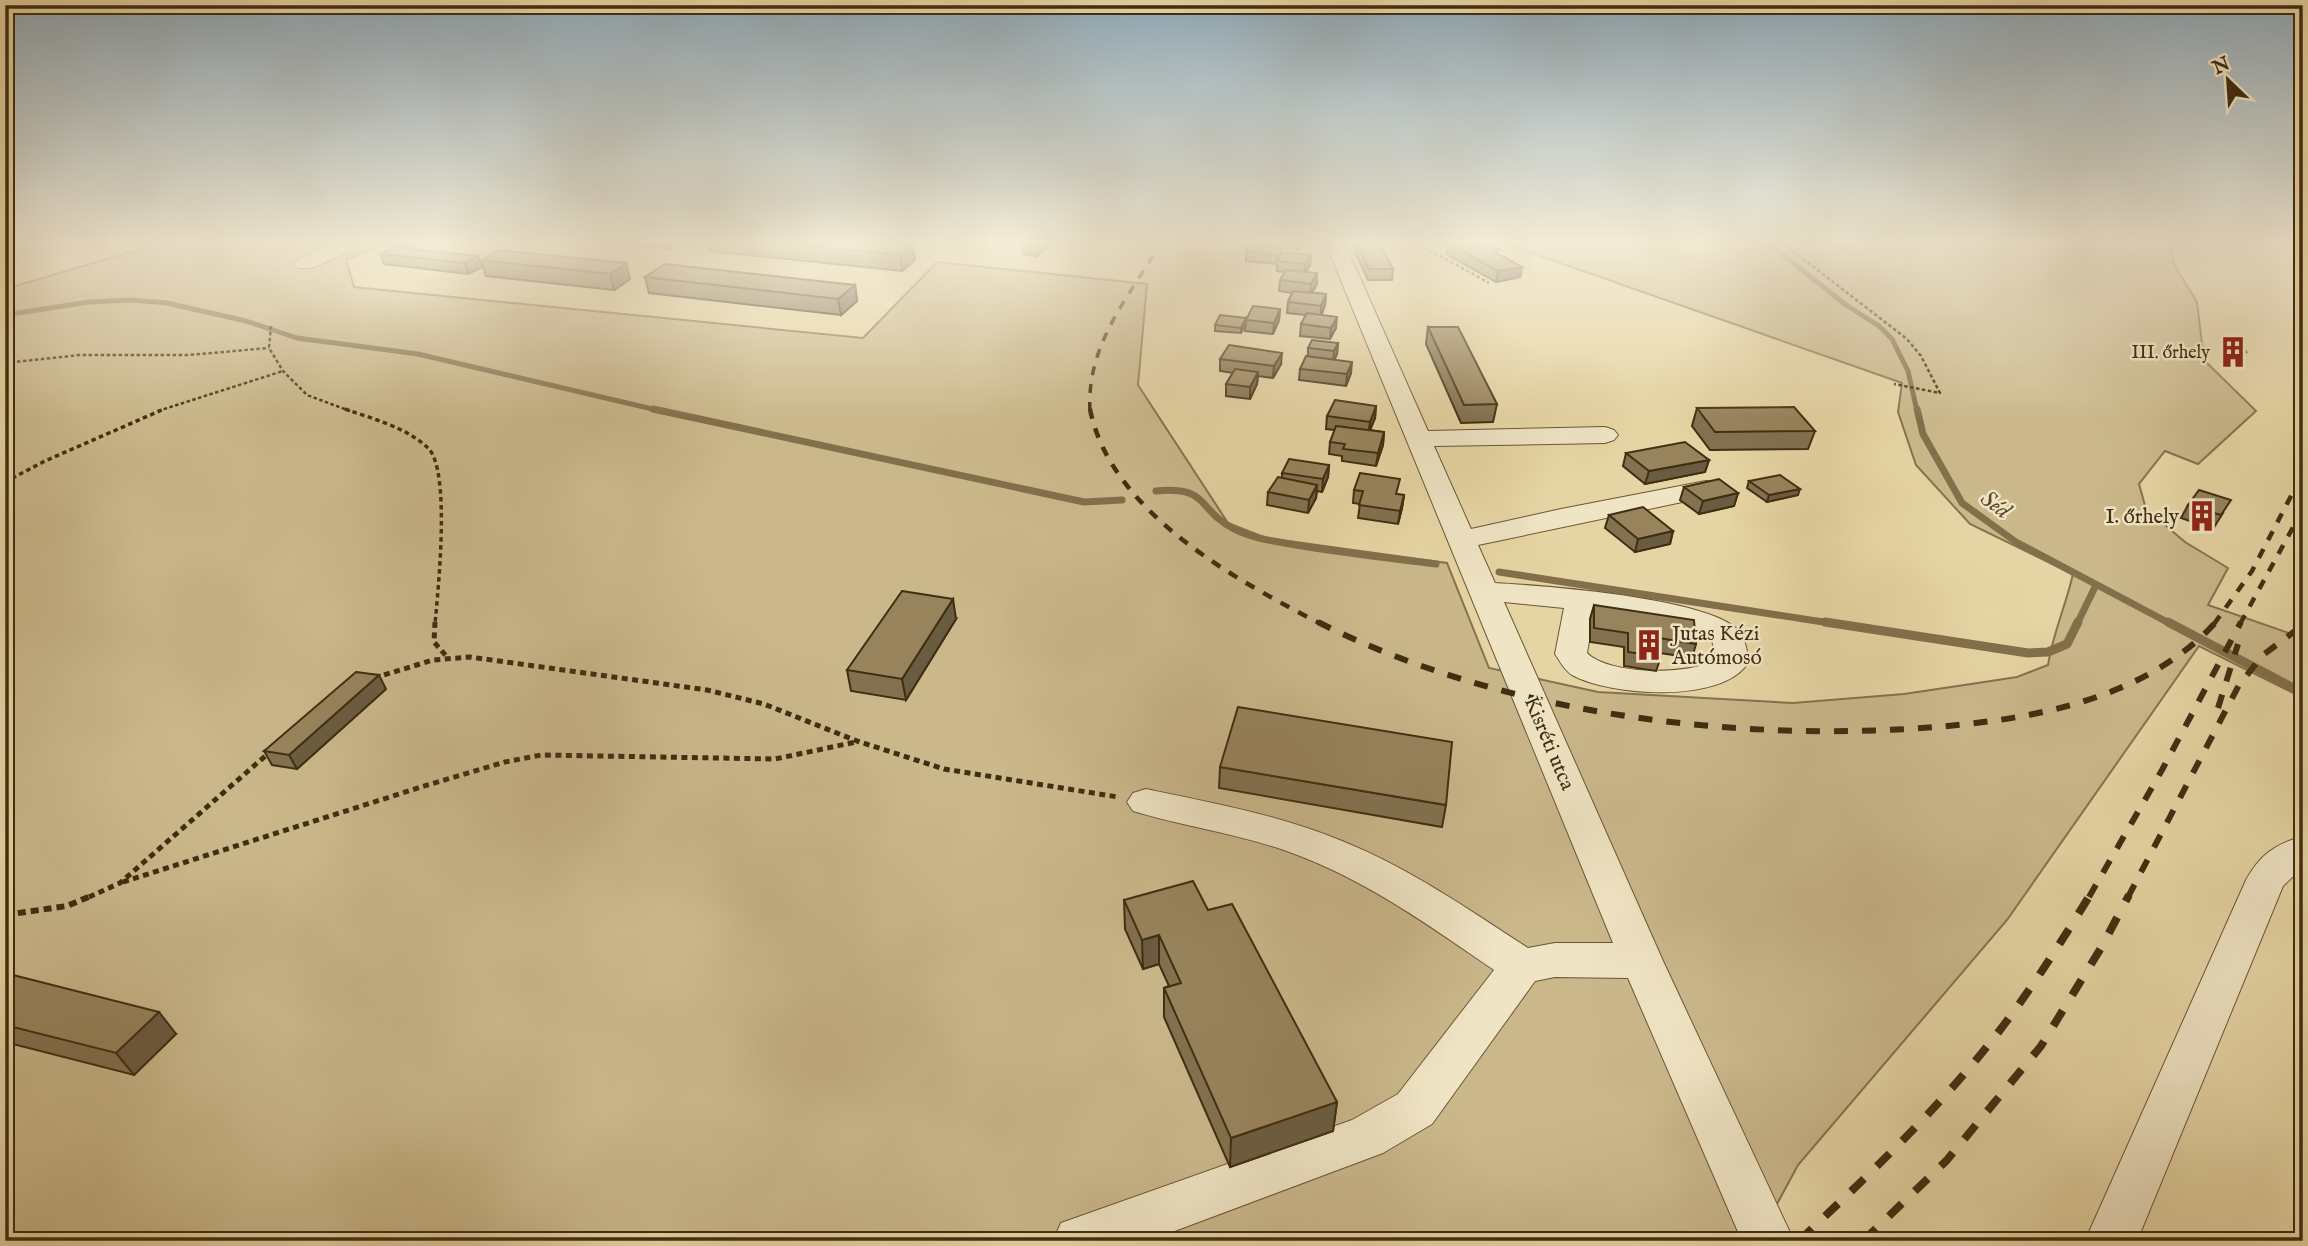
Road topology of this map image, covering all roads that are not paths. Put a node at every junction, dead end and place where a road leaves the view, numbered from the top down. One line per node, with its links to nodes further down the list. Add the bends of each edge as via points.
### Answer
1 (1360, 302): 3 (street, Kisréti utca)
2 (1605, 435): 3 (street)
3 (1418, 439): 5 (street, Kisréti utca)
4 (1706, 489): 5 (street)
5 (1462, 540): 6 (street, Kisréti utca)
6 (1484, 592): 7 (street); 10 (street, Kisréti utca)
7 (1581, 600): 7 (street, via 1706,623 1722,632 1730,644 1731,663 1708,678 1683,681 1588,669 1571,654)
8 (1146, 802): 11 (street, via 1236,822 1327,850 1407,889)
9 (2301, 850): 14 (street, via 2279,862 2266,880)
10 (1642, 961): 11 (street, via 1555,960); 13 (street, Kisréti utca)
11 (1522, 966): 12 (street, via 1415,1109 1366,1137)
12 (1079, 1241)
13 (1768, 1241)
14 (2111, 1241)

